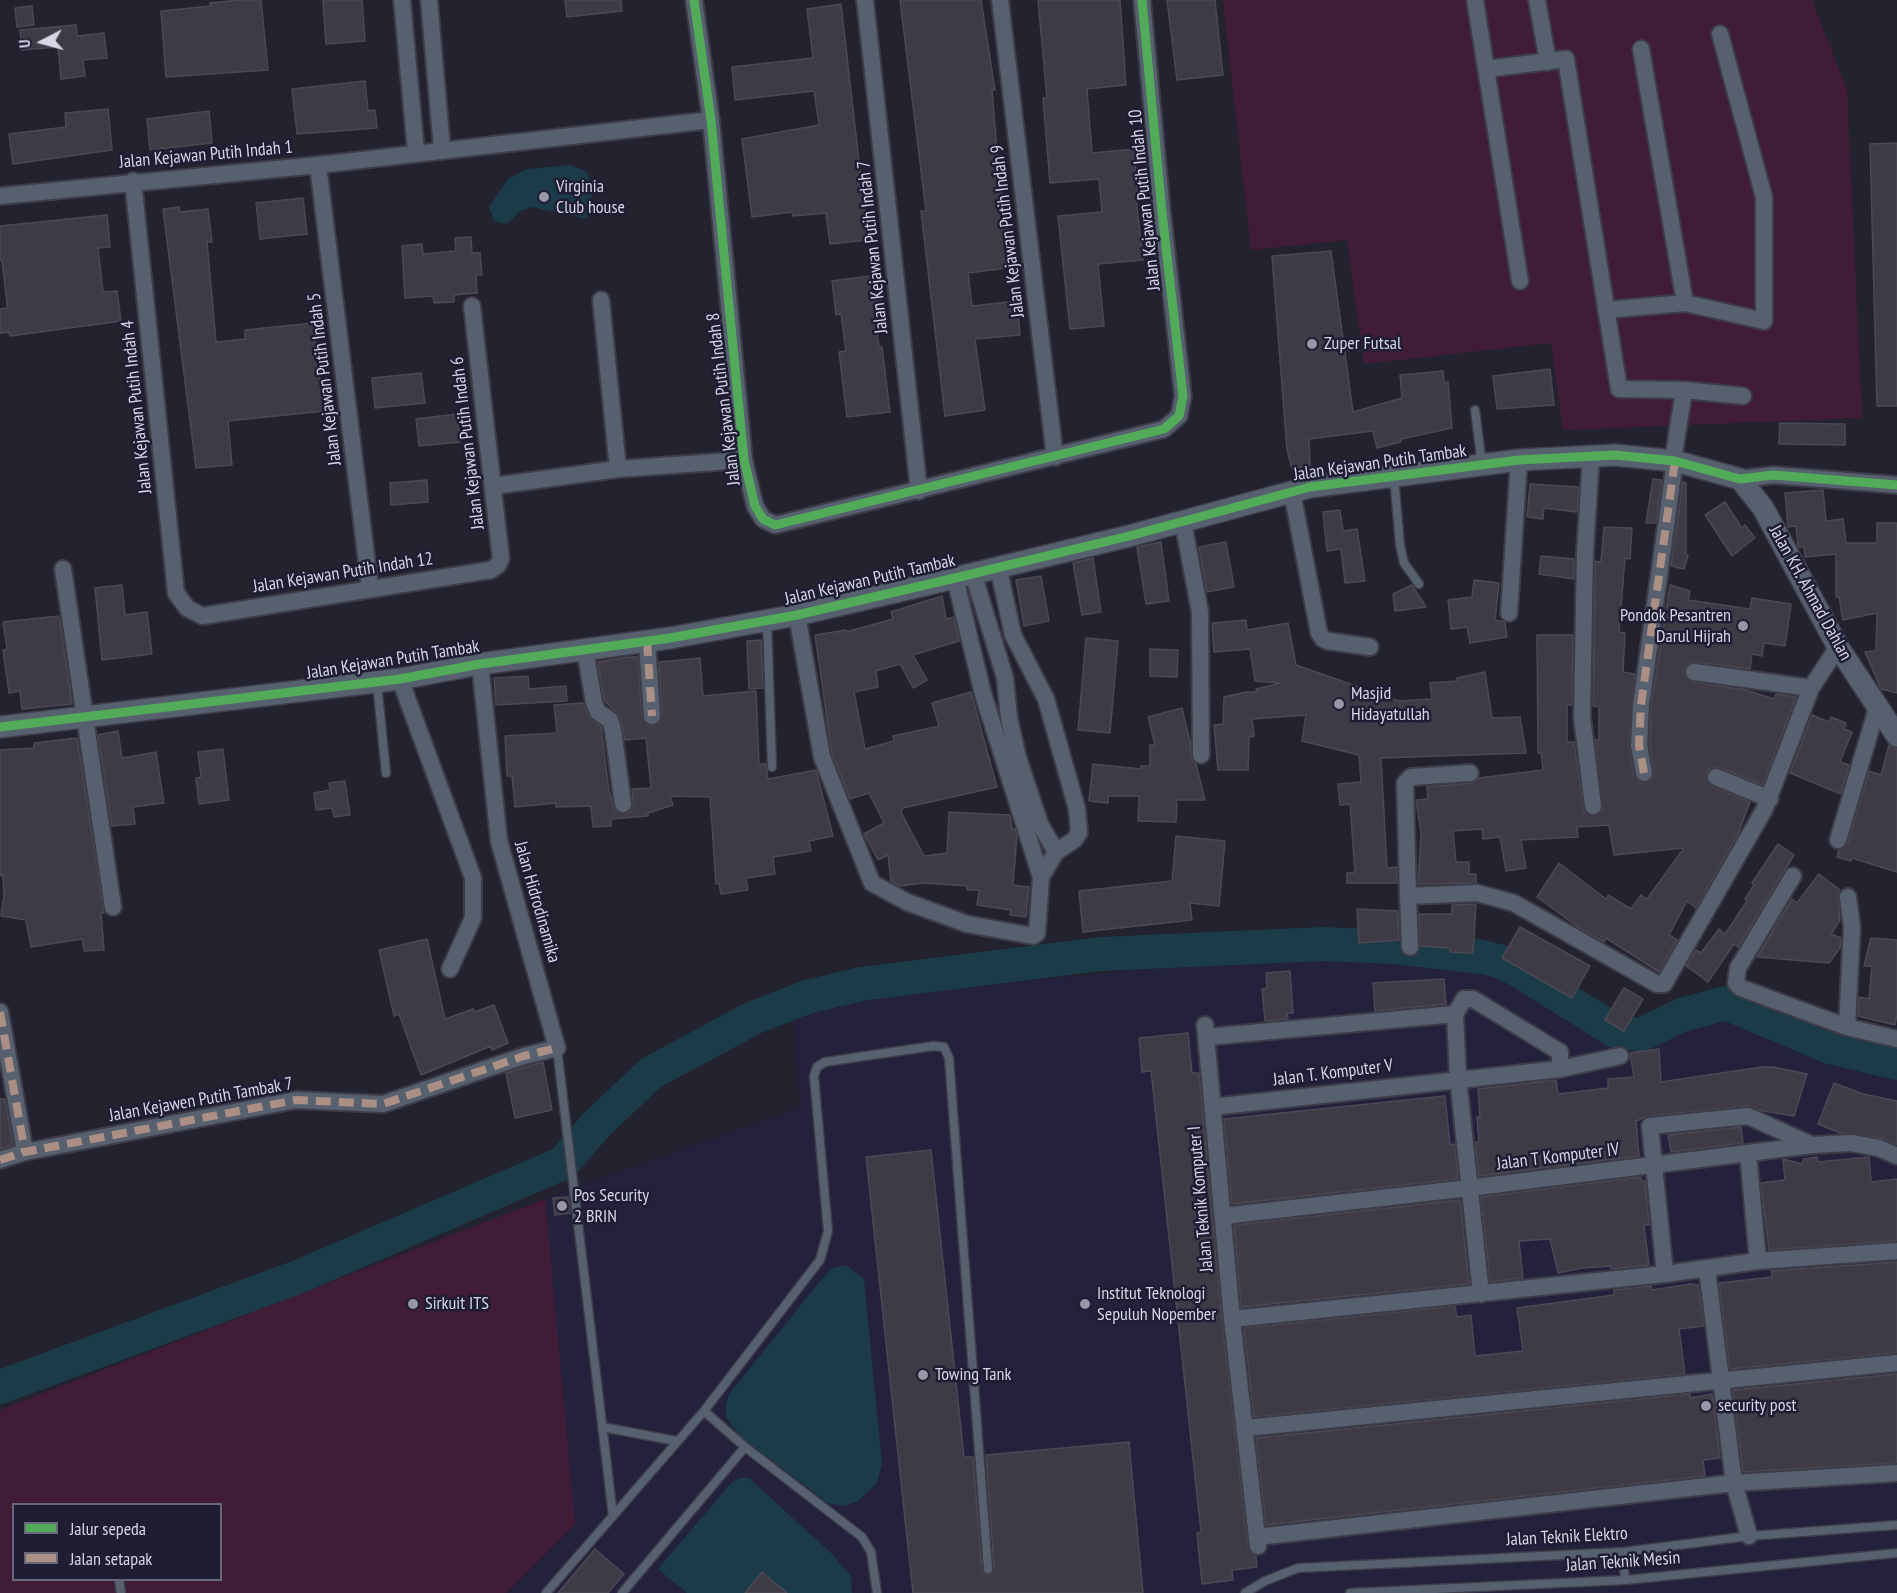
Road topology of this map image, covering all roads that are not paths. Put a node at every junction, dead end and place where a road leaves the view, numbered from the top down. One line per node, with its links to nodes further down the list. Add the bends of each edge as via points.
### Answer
1 (402, 0): 15 (street)
2 (429, 0): 14 (street)
3 (693, 0): 13 (street, Jalan Kejawan Putih Indah 8)
4 (865, 0): 39 (street, Jalan Kejawan Putih Indah 7)
5 (1000, 0): 29 (street, Jalan Kejawan Putih Indah 9)
6 (1142, 0): 25 (street, Jalan Kejawan Putih Indah 10)
7 (1475, 0): 12 (street)
8 (1537, 0): 11 (street)
9 (1720, 34): 21 (street, via 1764,197 1764,321)
10 (1641, 49): 21 (street)
11 (1548, 62): 12 (street); 23 (street, via 1566,59)
12 (1486, 69): 19 (street)
13 (711, 120): 14 (street, Jalan Kejawan Putih Indah 1); 30 (street, Jalan Kejawan Putih Indah 8)
14 (442, 149): 15 (street, Jalan Kejawan Putih Indah 1)
15 (416, 152): 16 (street, Jalan Kejawan Putih Indah 1)
16 (318, 165): 17 (street, Jalan Kejawan Putih Indah 1); 47 (street, Jalan Kejawan Putih Indah 5)
17 (133, 182): 18 (street, Jalan Kejawan Putih Indah 1); 50 (street, Jalan Kejawan Putih Indah 4, via 176,593 187,608)
18 (0, 196)
19 (1520, 281)
20 (601, 300): 34 (street)
21 (1685, 303): 23 (street)
22 (472, 306): 38 (street, Jalan Kejawan Putih Indah 6)
23 (1606, 310): 24 (street, via 1619,389)
24 (1684, 390): 26 (street); 32 (street)
25 (1183, 396): 29 (street, Jalan Kejawan Putih Indah 8, via 1179,416 1164,429)
26 (1743, 396)
27 (1475, 410): 33 (lane)
28 (1591, 456): 31 (street, Jalan Kejawan Putih Tambak); 32 (street, Jalan Kejawan Putih Tambak); 76 (street, via 1582,717)
29 (1055, 457): 39 (street, Jalan Kejawan Putih Indah 8)
30 (744, 460): 34 (street); 39 (street, Jalan Kejawan Putih Indah 8, via 755,506 763,519 775,525)
31 (1519, 460): 33 (street, Jalan Kejawan Putih Tambak); 48 (street)
32 (1674, 461): 36 (street, Jalan Kejawan Putih Tambak); 72 (street, via 1641,705 1639,745)
33 (1482, 465): 35 (street, Jalan Kejawan Putih Tambak)
34 (618, 469): 38 (street)
35 (1394, 476): 40 (street, Jalan Kejawan Putih Tambak); 46 (lane, via 1404,563)
36 (1740, 479): 37 (street, via 1773,476); 54 (street, Jalan KH. Ahmad Dahlan, via 1764,508)
37 (1897, 485)
38 (493, 486): 44 (street, Jalan Kejawan Putih Indah 6, via 501,559)
39 (919, 491)
40 (1292, 492): 41 (street, Jalan Kejawan Putih Tambak); 53 (street, via 1319,633 1328,641)
41 (1183, 522): 42 (street, Jalan Kejawan Putih Tambak); 68 (street, via 1200,612)
42 (998, 566): 45 (street, Jalan Kejawan Putih Tambak); 57 (street, via 1013,635)
43 (63, 569): 64 (street)
44 (491, 570): 47 (street, Jalan Kejawan Putih Indah 12)
45 (964, 575): 49 (street, Jalan Kejawan Putih Tambak); 59 (street); 80 (street, via 983,694)
46 (1419, 584)
47 (370, 588): 50 (street, Jalan Kejawan Putih Indah 12)
48 (1509, 613)
49 (797, 615): 51 (street, Jalan Kejawan Putih Tambak); 80 (street, via 822,757 872,883 907,902 967,924 1033,936 1037,933)
50 (202, 616)
51 (767, 620): 52 (street, Jalan Kejawan Putih Tambak); 69 (lane)
52 (647, 641): 55 (street, Jalan Kejawan Putih Tambak); 65 (street)
53 (1370, 647)
54 (1838, 647): 62 (street); 63 (street, Jalan KH. Ahmad Dahlan)
55 (585, 649): 56 (street, Jalan Kejawan Putih Tambak); 75 (street, via 594,703 598,712 610,720 613,730)
56 (480, 664): 60 (street, Jalan Kejawan Putih Tambak); 90 (street, Jalan Hidrodinamika, via 499,841)
57 (1029, 666): 59 (street); 78 (street, via 1046,699 1077,809 1079,833)
58 (1694, 672): 62 (street)
59 (1005, 678): 78 (street, via 1018,758 1040,824)
60 (400, 679): 61 (street, Jalan Kejawan Putih Tambak); 85 (street, via 472,878 473,918)
61 (377, 682): 64 (street, Jalan Kejawan Putih Tambak); 70 (lane)
62 (1811, 688): 74 (street)
63 (1877, 708): 67 (street, Jalan KH. Ahmad Dahlan); 77 (street)
64 (84, 716): 66 (street, Jalan Kejawan Putih Tambak); 83 (street)
65 (652, 717)
66 (0, 727)
67 (1897, 736)
68 (1201, 755)
69 (772, 767)
70 (386, 773)
71 (1470, 773): 81 (street, via 1411,777 1405,783)
72 (1644, 773)
73 (1716, 777): 74 (street)
74 (1770, 799): 81 (street, via 1664,984 1496,896)
75 (623, 804)
76 (1593, 806)
77 (1838, 840)
78 (1056, 852): 80 (street)
79 (1793, 876): 88 (street, via 1738,968 1736,983)
80 (1041, 877)
81 (1408, 896): 84 (street)
82 (1848, 897): 88 (street, via 1852,927)
83 (113, 907)
84 (1410, 947)
85 (450, 969)
86 (0, 1011): 96 (street)
87 (1455, 1014): 92 (street, via 1464,999 1473,999 1560,1052); 93 (street); 94 (street, Jalan Teknik Komputer I, via 1206,1031)
88 (1847, 1027): 89 (street)
89 (1897, 1040)
90 (557, 1048): 96 (street, Jalan Kejawen Putih Tambak 7, via 383,1104 296,1100); 112 (lane, Jalan Hidrodinamika)
91 (1620, 1056): 92 (street, Jalan T. Komputer V)
92 (1560, 1069): 93 (street, Jalan T. Komputer V)
93 (1458, 1078): 94 (street, Jalan T. Komputer V); 101 (street)
94 (1212, 1107): 102 (street, Jalan Teknik Komputer I)
95 (1812, 1144): 97 (street, Jalan T Komputer IV); 98 (street, Jalan T Komputer IV, via 1851,1143); 100 (street, via 1748,1116 1653,1124 1648,1131)
96 (25, 1152): 99 (street, Jalan Kejawen Putih Tambak 7)
97 (1748, 1153): 100 (street, Jalan T Komputer IV); 104 (street)
98 (1897, 1156)
99 (0, 1160)
100 (1654, 1165): 101 (street, Jalan T Komputer IV); 106 (street)
101 (1469, 1188): 102 (street, Jalan T Komputer IV); 107 (street)
102 (1223, 1216): 108 (street, Jalan Teknik Komputer I)
103 (1897, 1251): 104 (street)
104 (1758, 1261): 105 (street)
105 (1707, 1269): 106 (street); 110 (street)
106 (1665, 1274): 107 (street)
107 (1481, 1294): 108 (street)
108 (1232, 1319): 113 (street, Jalan Teknik Komputer I)
109 (1897, 1363): 110 (street)
110 (1721, 1381): 113 (street); 117 (street)
111 (704, 1411): 114 (lane); 115 (lane); 123 (lane, via 820,1260 826,1246 824,1173 814,1076 817,1067 825,1062 944,1047 949,1058)
112 (602, 1427): 114 (lane); 118 (lane, Jalan Hidrodinamika)
113 (1246, 1428): 117 (street, Jalan Teknik Komputer I, via 1257,1542)
114 (677, 1442): 118 (lane)
115 (745, 1447): 126 (lane); 127 (lane, via 862,1537 871,1552)
116 (1897, 1473): 117 (street)
117 (1734, 1483): 120 (street)
118 (613, 1516): 125 (lane)
119 (1897, 1525): 120 (lane, Jalan Teknik Elektro)
120 (1749, 1536): 121 (lane, Jalan Teknik Elektro)
121 (1623, 1552): 124 (lane); 128 (lane, Jalan Teknik Elektro, via 1298,1568)
122 (1897, 1553): 124 (lane, Jalan Teknik Mesin)
123 (988, 1569)
124 (1625, 1580): 129 (lane, Jalan Teknik Mesin)
125 (546, 1593)
126 (622, 1593)
127 (877, 1593)
128 (1245, 1593)
129 (1350, 1593)

